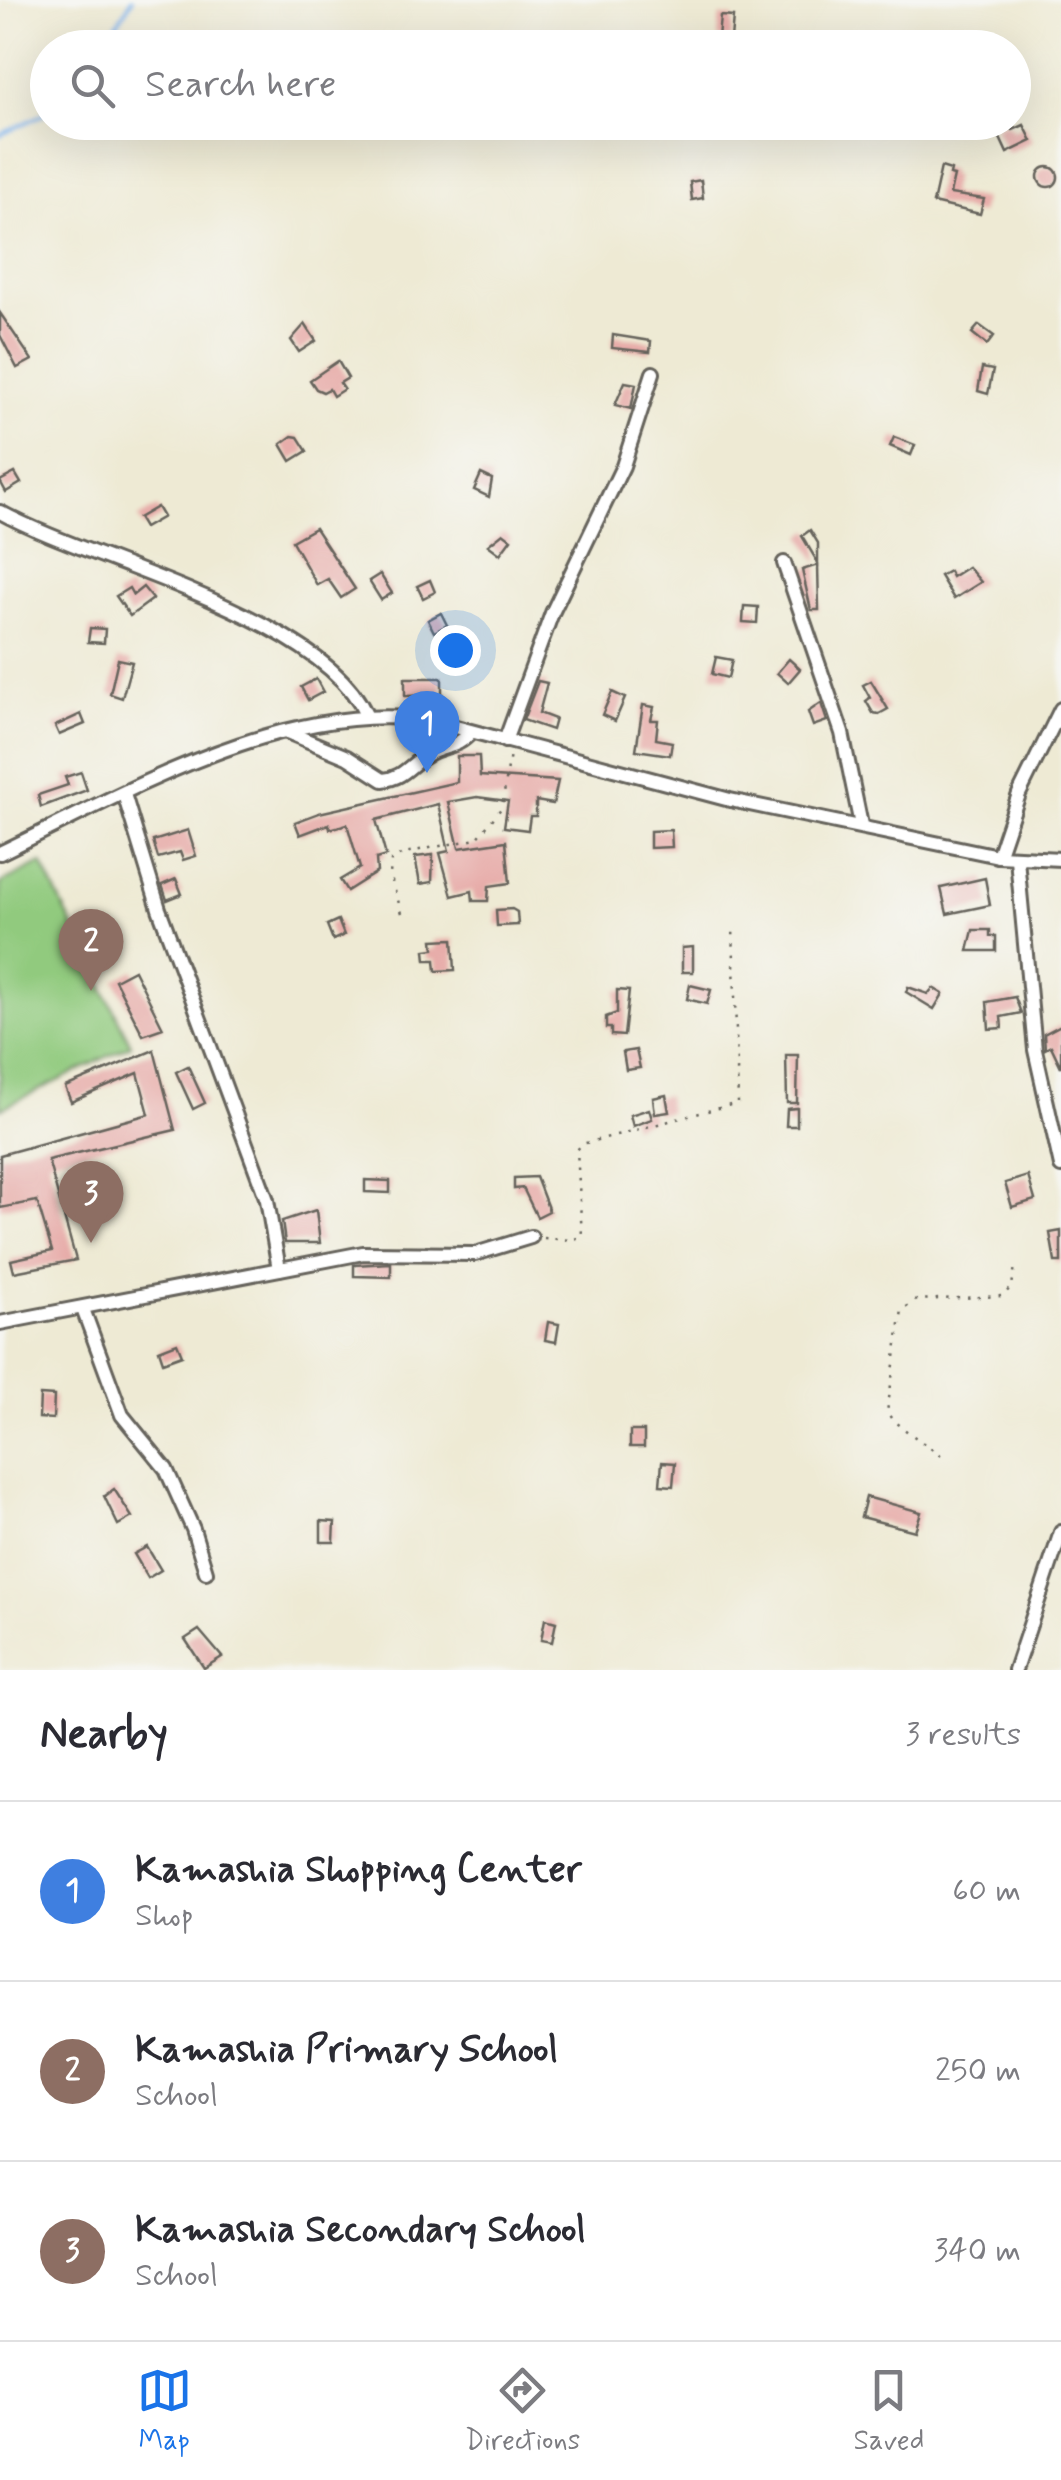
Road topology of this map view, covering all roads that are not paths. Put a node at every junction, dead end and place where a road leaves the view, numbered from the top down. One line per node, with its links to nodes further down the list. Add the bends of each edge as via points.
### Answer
1 (654, 372): 8 (street, via 623,466 552,613)
2 (0, 512): 5 (street, via 252,621 321,666)
3 (784, 563): 10 (street, via 842,733)
4 (1061, 709): 12 (street, via 1019,794)
5 (366, 716): 6 (street); 7 (street, via 415,718)
6 (288, 732): 7 (street, via 383,780 462,743); 9 (street)
7 (471, 732): 8 (street)
8 (509, 742): 10 (street, via 730,800)
9 (124, 794): 11 (street); 17 (street, via 266,1200)
10 (862, 826): 12 (street)
11 (0, 854)
12 (998, 856): 13 (street)
13 (1017, 859): 14 (street); 15 (street, via 1036,1050)
14 (1061, 859)
15 (1061, 1166)
16 (531, 1237): 17 (street, via 475,1254 363,1253)
17 (278, 1269): 18 (street)
18 (83, 1308): 19 (street); 21 (street, via 122,1415 166,1469)
19 (0, 1323)
20 (1061, 1532): 22 (street)
21 (206, 1572)
22 (1015, 1670)

